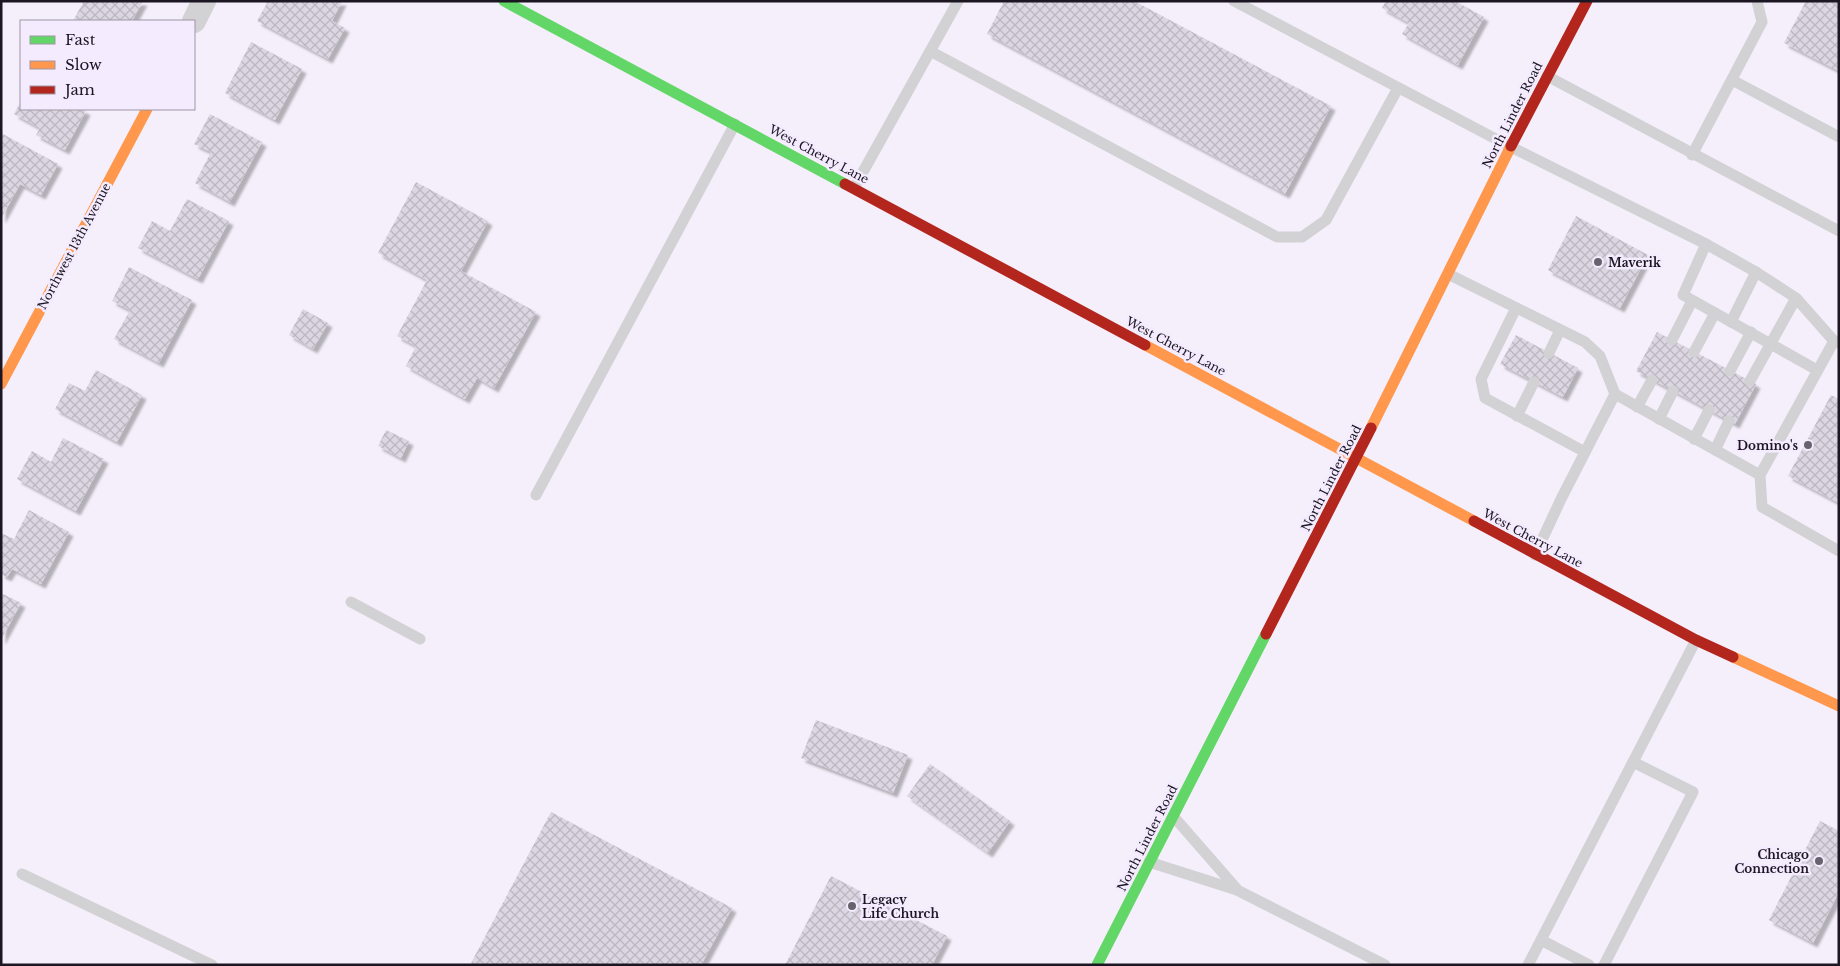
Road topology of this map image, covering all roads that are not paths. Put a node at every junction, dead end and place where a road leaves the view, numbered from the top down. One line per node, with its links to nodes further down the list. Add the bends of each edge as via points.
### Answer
1 (204, 1): 7 (street)
2 (504, 1): 13 (main road, West Cherry Lane)
3 (958, 1): 8 (lane)
4 (1234, 1): 11 (lane)
5 (1587, 1): 9 (main road, North Linder Road)
6 (1757, 1): 10 (lane, via 1762,22)
7 (194, 20)
8 (930, 51): 11 (lane, via 1277,237 1302,237 1326,220); 17 (lane)
9 (1547, 76): 15 (main road, North Linder Road); 16 (lane)
10 (1732, 80): 14 (lane); 16 (lane)
11 (1398, 88): 15 (lane)
12 (146, 110): 39 (main road, Northwest 13th Avenue)
13 (735, 124): 17 (main road, West Cherry Lane); 52 (lane)
14 (1839, 137)
15 (1511, 146): 19 (lane); 21 (main road, North Linder Road)
16 (1692, 155): 18 (lane)
17 (854, 188): 50 (main road, West Cherry Lane)
18 (1839, 231)
19 (1706, 244): 20 (lane); 23 (lane, via 1683,296)
20 (1756, 272): 22 (lane); 26 (lane)
21 (1448, 274): 24 (lane); 50 (main road, North Linder Road)
22 (1796, 298): 30 (lane); 31 (lane)
23 (1692, 301): 25 (lane); 29 (lane)
24 (1516, 308): 27 (lane); 44 (lane, via 1481,379 1485,398)
25 (1715, 313): 26 (lane); 32 (lane)
26 (1731, 322): 28 (lane)
27 (1560, 330): 33 (lane); 41 (lane, via 1584,342 1600,356)
28 (1751, 332): 31 (lane); 35 (lane)
29 (1672, 340)
30 (1836, 342): 34 (lane)
31 (1770, 343): 34 (lane); 37 (lane)
32 (1694, 352)
33 (1549, 353)
34 (1817, 370): 51 (lane)
35 (1730, 371)
36 (1652, 380): 42 (lane)
37 (1750, 381)
38 (1534, 382): 44 (lane)
39 (1, 384)
40 (1673, 391): 45 (lane)
41 (1616, 394): 42 (lane); 49 (lane)
42 (1638, 407): 45 (lane)
43 (1709, 410): 47 (lane)
44 (1517, 416): 49 (lane)
45 (1659, 419): 47 (lane)
46 (1729, 421): 48 (lane)
47 (1694, 439): 48 (lane)
48 (1715, 450): 51 (lane)
49 (1585, 452): 54 (lane)
50 (1356, 459): 54 (main road, West Cherry Lane); 60 (main road, North Linder Road)
51 (1760, 475): 53 (lane, via 1762,507)
52 (536, 495)
53 (1839, 551)
54 (1535, 555): 57 (main road, West Cherry Lane)
55 (351, 602): 56 (lane)
56 (420, 639)
57 (1696, 640): 58 (main road, West Cherry Lane); 59 (lane)
58 (1839, 706)
59 (1633, 762): 64 (lane); 70 (lane, via 1693,792)
60 (1173, 816): 61 (main road, North Linder Road); 63 (lane)
61 (1149, 862): 63 (lane); 66 (main road, North Linder Road)
62 (22, 874): 65 (lane)
63 (1237, 890): 67 (lane)
64 (1540, 940): 68 (lane); 69 (lane)
65 (212, 965)
66 (1097, 965)
67 (1384, 965)
68 (1528, 965)
69 (1589, 965)
70 (1604, 965)

